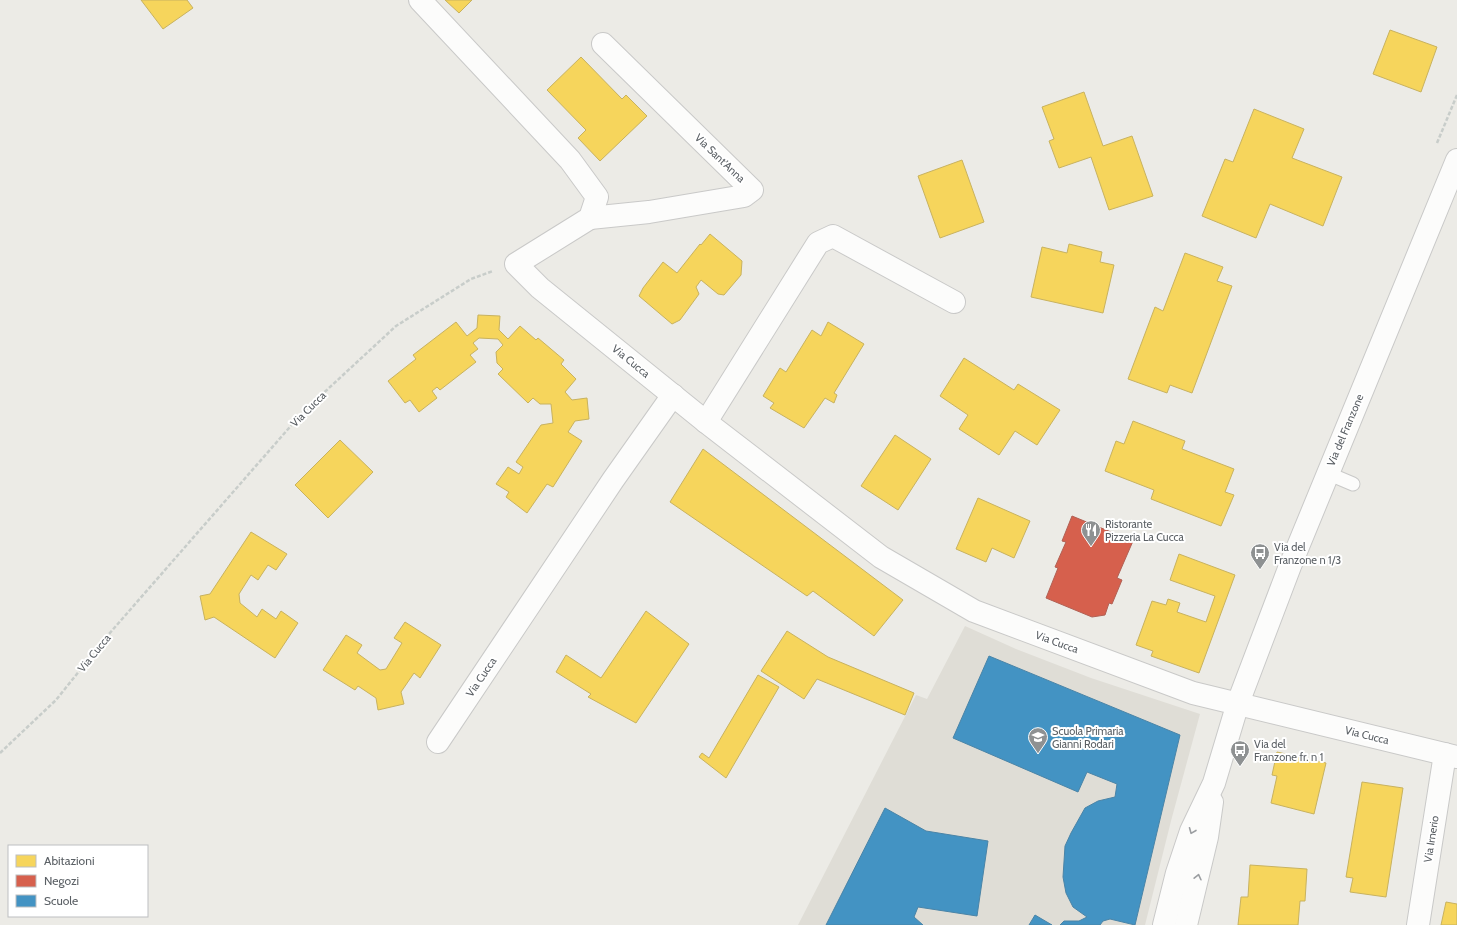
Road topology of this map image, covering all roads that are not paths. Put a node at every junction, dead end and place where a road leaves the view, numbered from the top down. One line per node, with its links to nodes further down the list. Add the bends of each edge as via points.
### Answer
1 (420, 0): 4 (street, via 570,160 596,197)
2 (603, 44): 4 (street, Via Sant'Anna, via 752,190 744,196 649,212)
3 (1457, 160): 9 (street, Via del Franzone)
4 (590, 218): 5 (street, Via Sant'Anna)
5 (516, 264): 7 (street, Via Cucca, via 540,288)
6 (954, 302): 8 (street, via 833,236 818,243)
7 (673, 395): 8 (street, Via Cucca); 12 (street, Via Cucca, via 613,480)
8 (706, 422): 11 (street, Via Cucca, via 881,557 974,611 1193,693)
9 (1327, 473): 10 (lane); 11 (street, Via del Franzone)
10 (1353, 484)
11 (1238, 703): 13 (street, Via Cucca); 14 (street, Via del Franzone)
12 (438, 742)
13 (1451, 756): 17 (street, Via Irnerio)
14 (1214, 783): 15 (street, one-way to 15, via 1191,831); 16 (street, one-way to 14, via 1207,838)
15 (1164, 925)
16 (1186, 925)
17 (1418, 925)

